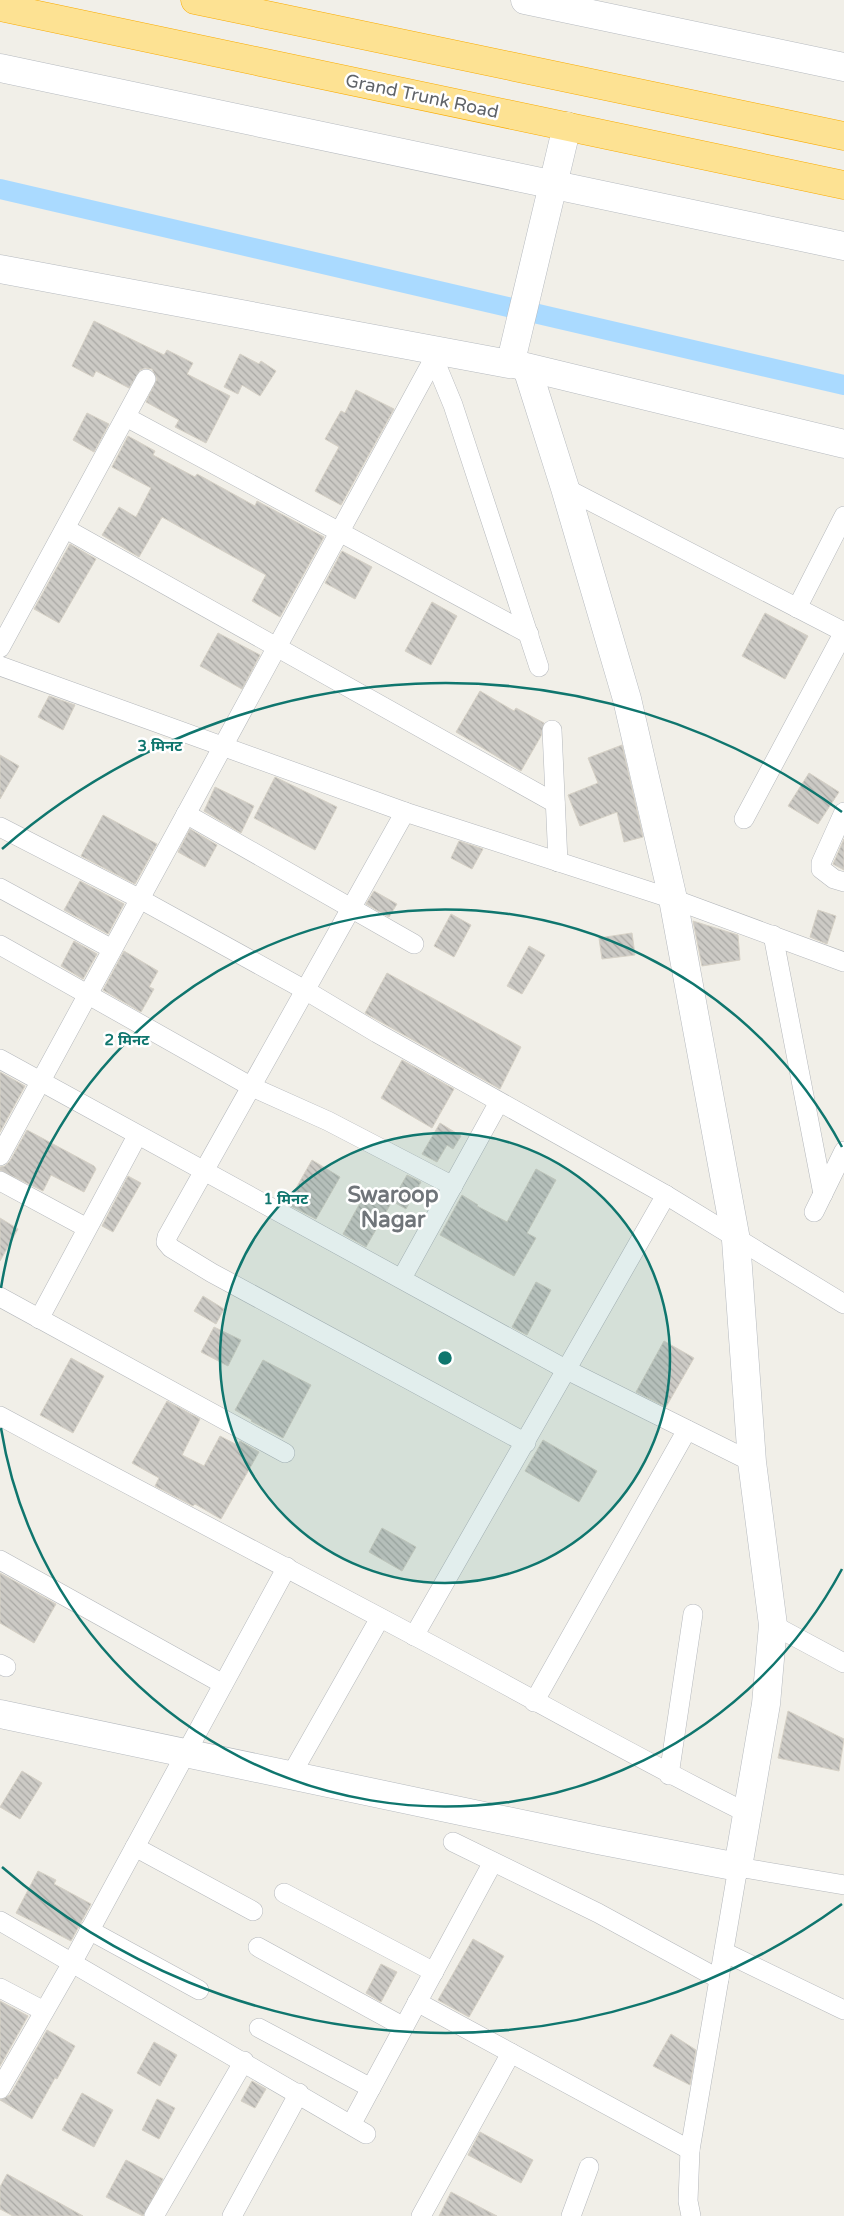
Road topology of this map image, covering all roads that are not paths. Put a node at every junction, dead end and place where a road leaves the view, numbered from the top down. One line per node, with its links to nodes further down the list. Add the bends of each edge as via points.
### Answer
1 (195, 0): 7 (highway)
2 (525, 0): 4 (street)
3 (0, 7): 6 (highway, Grand Trunk Road)
4 (844, 67)
5 (0, 68): 8 (street)
6 (568, 126): 8 (street); 9 (highway, Grand Trunk Road)
7 (844, 136)
8 (552, 184): 10 (street); 13 (street)
9 (844, 185)
10 (844, 246)
11 (0, 269): 12 (street)
12 (436, 355): 13 (street); 20 (street); 23 (street)
13 (518, 357): 16 (street); 17 (street)
14 (146, 379): 15 (street)
15 (126, 417): 19 (street); 20 (street)
16 (844, 444)
17 (566, 488): 21 (street); 40 (street, via 627,699)
18 (844, 516): 21 (street)
19 (66, 529): 24 (street); 25 (street)
20 (340, 532): 23 (street); 25 (street)
21 (797, 608): 22 (street)
22 (844, 632): 34 (street)
23 (529, 634): 27 (street)
24 (0, 648)
25 (277, 648): 29 (street); 30 (street)
26 (0, 666): 29 (street)
27 (539, 667)
28 (552, 730): 30 (street)
29 (223, 746): 31 (street); 33 (street)
30 (555, 802): 36 (street)
31 (405, 812): 36 (street); 41 (street)
32 (844, 812): 37 (street, via 821,863 821,869 828,875)
33 (186, 814): 39 (street); 41 (street)
34 (744, 819)
35 (0, 827): 39 (street)
36 (558, 862): 40 (street)
37 (844, 882)
38 (0, 888): 45 (street)
39 (140, 899): 45 (street); 47 (street)
40 (673, 900): 42 (street); 63 (street)
41 (351, 908): 43 (street); 47 (street)
42 (773, 935): 46 (street); 59 (street)
43 (414, 944)
44 (0, 945): 48 (street)
45 (112, 949): 48 (street)
46 (844, 962)
47 (305, 990): 51 (street); 52 (street)
48 (88, 994): 50 (street); 51 (street)
49 (0, 1059): 50 (street)
50 (41, 1081): 53 (street); 55 (street)
51 (250, 1086): 56 (street); 58 (street, via 328,1121)
52 (499, 1102): 58 (street); 60 (street)
53 (137, 1136): 56 (street); 62 (street)
54 (844, 1151): 59 (street)
55 (0, 1156)
56 (202, 1171): 64 (street); 71 (street, via 167,1237 167,1246)
57 (0, 1181): 62 (street)
58 (453, 1186): 64 (street)
59 (823, 1194): 61 (street)
60 (666, 1196): 63 (street); 68 (street)
61 (814, 1212)
62 (87, 1228): 67 (street)
63 (736, 1240): 66 (street); 73 (street)
64 (402, 1278): 68 (street)
65 (0, 1297): 67 (street)
66 (844, 1304)
67 (39, 1319): 72 (street)
68 (567, 1370): 70 (street); 71 (street)
69 (0, 1416): 75 (street)
70 (687, 1430): 73 (street); 82 (street)
71 (526, 1443): 79 (street)
72 (285, 1453)
73 (752, 1462): 78 (street)
74 (0, 1560): 81 (street)
75 (287, 1567): 77 (street); 81 (street)
76 (693, 1614): 86 (street)
77 (380, 1618): 79 (street); 85 (street)
78 (772, 1624): 80 (street); 87 (street, via 766,1704)
79 (414, 1636): 82 (street)
80 (844, 1663)
81 (223, 1684): 84 (street)
82 (534, 1702): 86 (street)
83 (0, 1714): 84 (street)
84 (186, 1753): 85 (street); 89 (street)
85 (291, 1775): 91 (street)
86 (669, 1775): 87 (street)
87 (747, 1813): 91 (street)
88 (453, 1842): 90 (street)
89 (135, 1847): 94 (street); 96 (street)
90 (493, 1862): 100 (street); 101 (street, via 598,1913)
91 (738, 1867): 92 (street); 98 (street)
92 (844, 1885)
93 (284, 1893): 100 (street)
94 (253, 1911)
95 (0, 1921): 99 (street)
96 (90, 1930): 99 (street); 103 (street)
97 (258, 1947): 107 (street)
98 (724, 1952): 101 (street); 105 (street)
99 (72, 1963): 106 (street); 110 (street)
100 (434, 1972): 104 (street)
101 (719, 1978): 114 (street)
102 (0, 1988): 106 (street)
103 (199, 1990)
104 (417, 2002): 107 (street); 109 (street)
105 (844, 2010)
106 (44, 2011): 112 (street)
107 (404, 2027): 111 (street)
108 (259, 2028): 111 (street)
109 (511, 2054): 114 (street); 118 (street)
110 (244, 2061): 113 (street); 116 (street)
111 (371, 2088): 113 (street, via 358,2130)
112 (0, 2089)
113 (299, 2093): 117 (street)
114 (690, 2150): 120 (street, via 688,2201)
115 (589, 2167): 119 (street)
116 (154, 2216)
117 (232, 2216)
118 (421, 2216)
119 (571, 2216)
120 (691, 2216)

